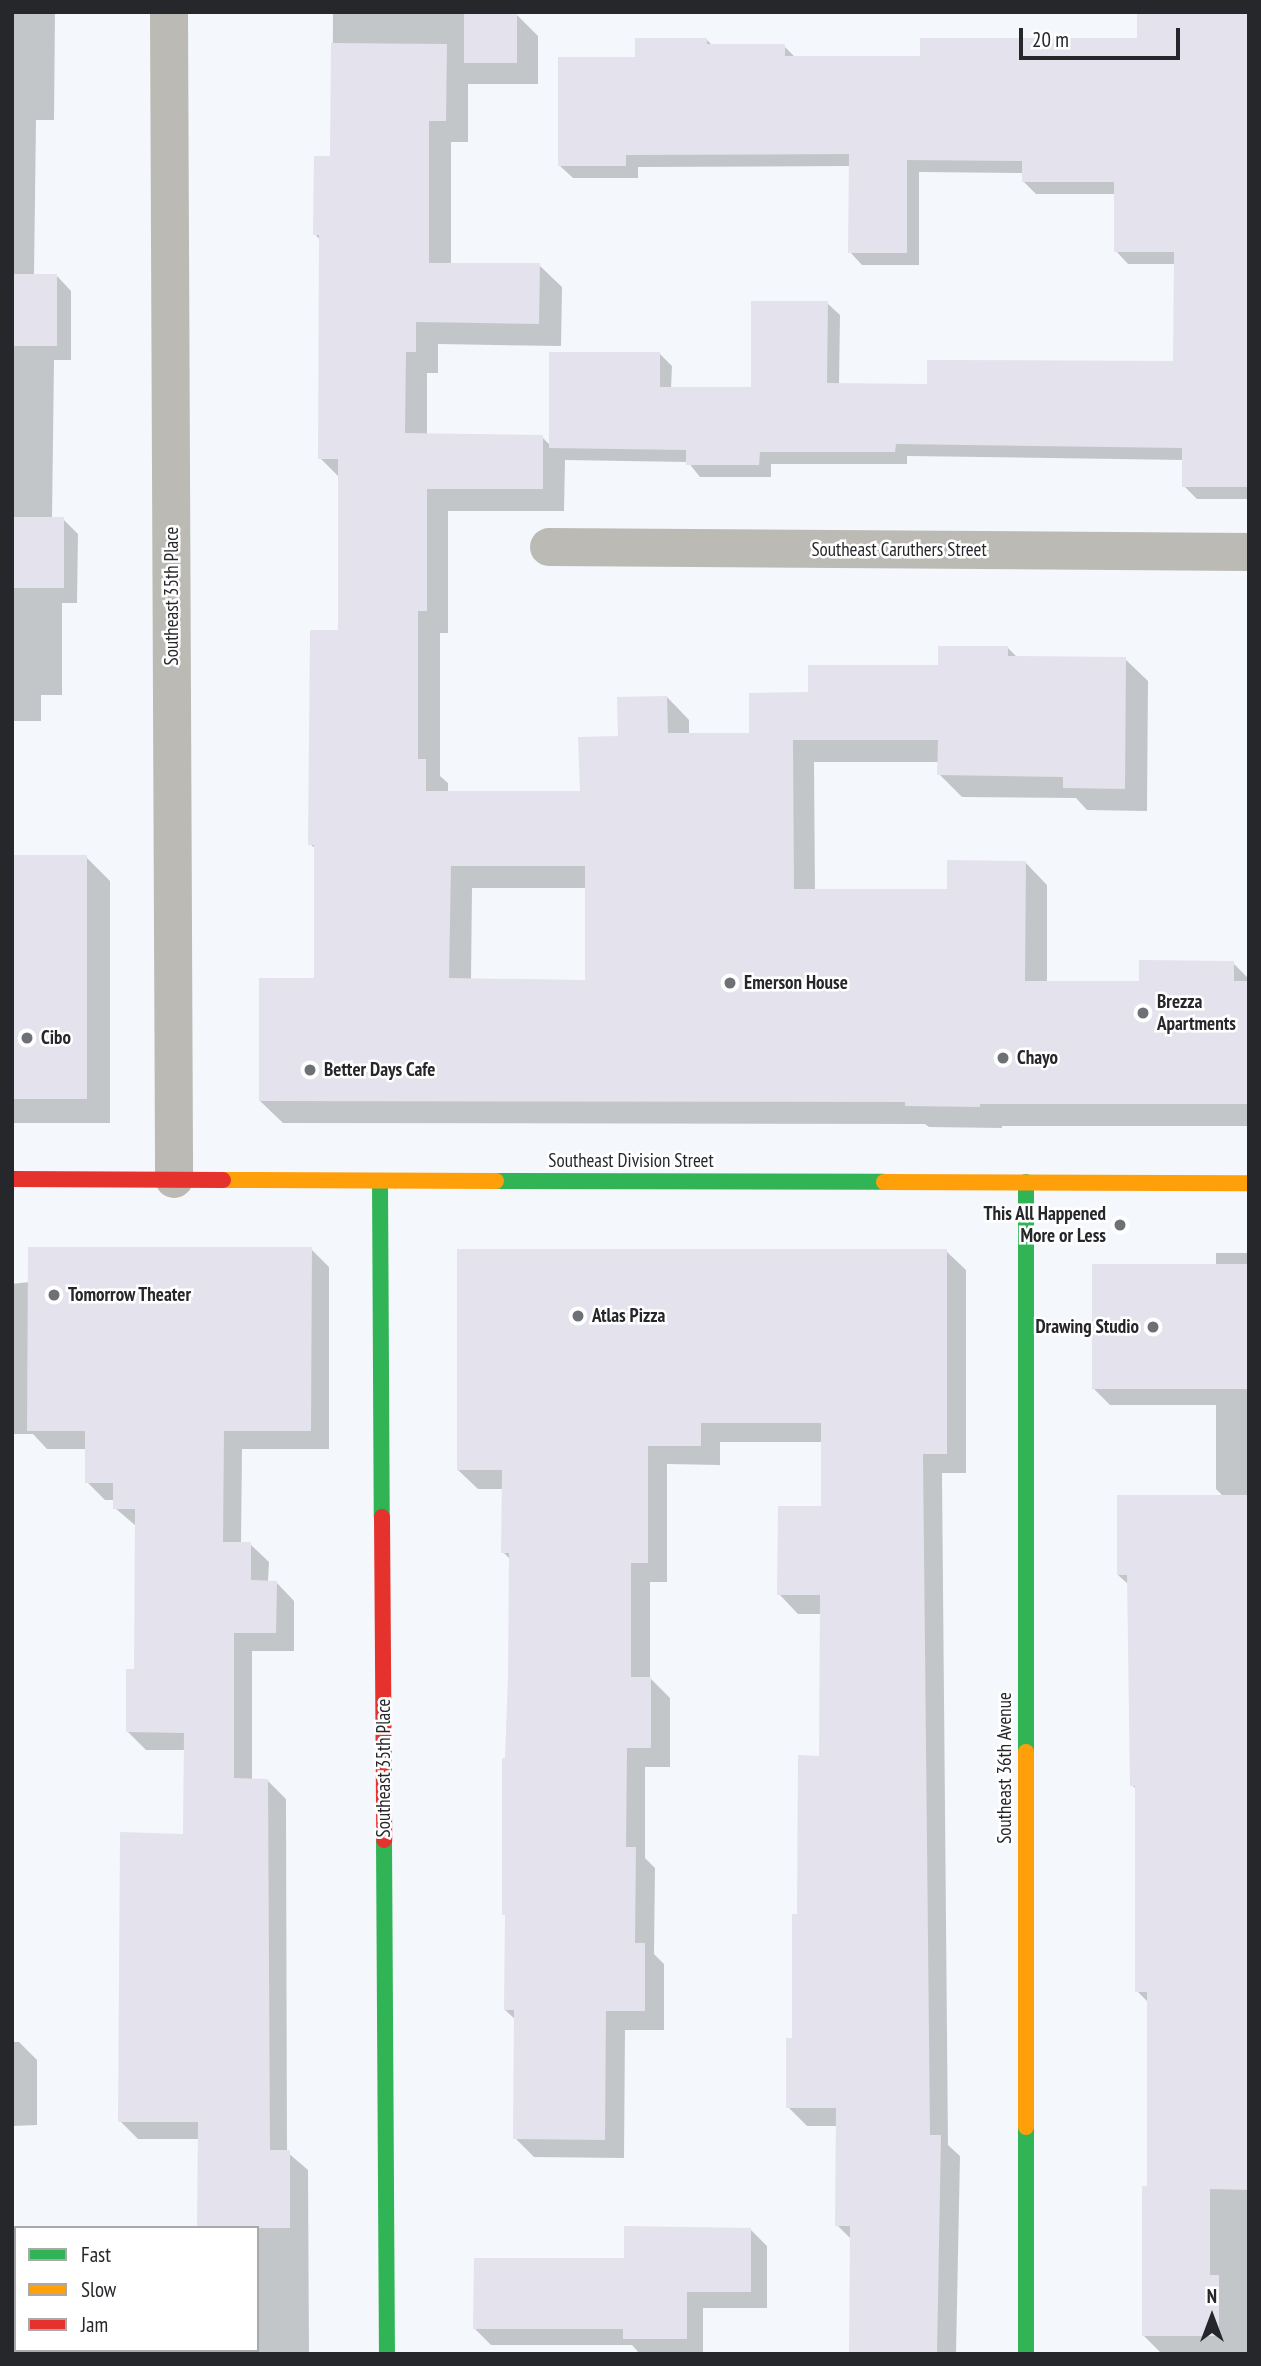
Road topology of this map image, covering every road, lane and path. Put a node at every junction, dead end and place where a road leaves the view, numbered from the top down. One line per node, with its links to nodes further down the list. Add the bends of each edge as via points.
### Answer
1 (169, 12): 5 (street, Southeast 35th Place)
2 (549, 547): 3 (street, Southeast Caruthers Street)
3 (1249, 552)
4 (12, 1179): 5 (street, Southeast Division Street)
5 (174, 1179): 6 (street, Southeast Division Street)
6 (380, 1181): 7 (street, Southeast Division Street); 9 (street, Southeast 35th Place)
7 (1026, 1182): 8 (street, Southeast Division Street); 10 (street, Southeast 36th Avenue)
8 (1249, 1183)
9 (387, 2354)
10 (1026, 2354)

